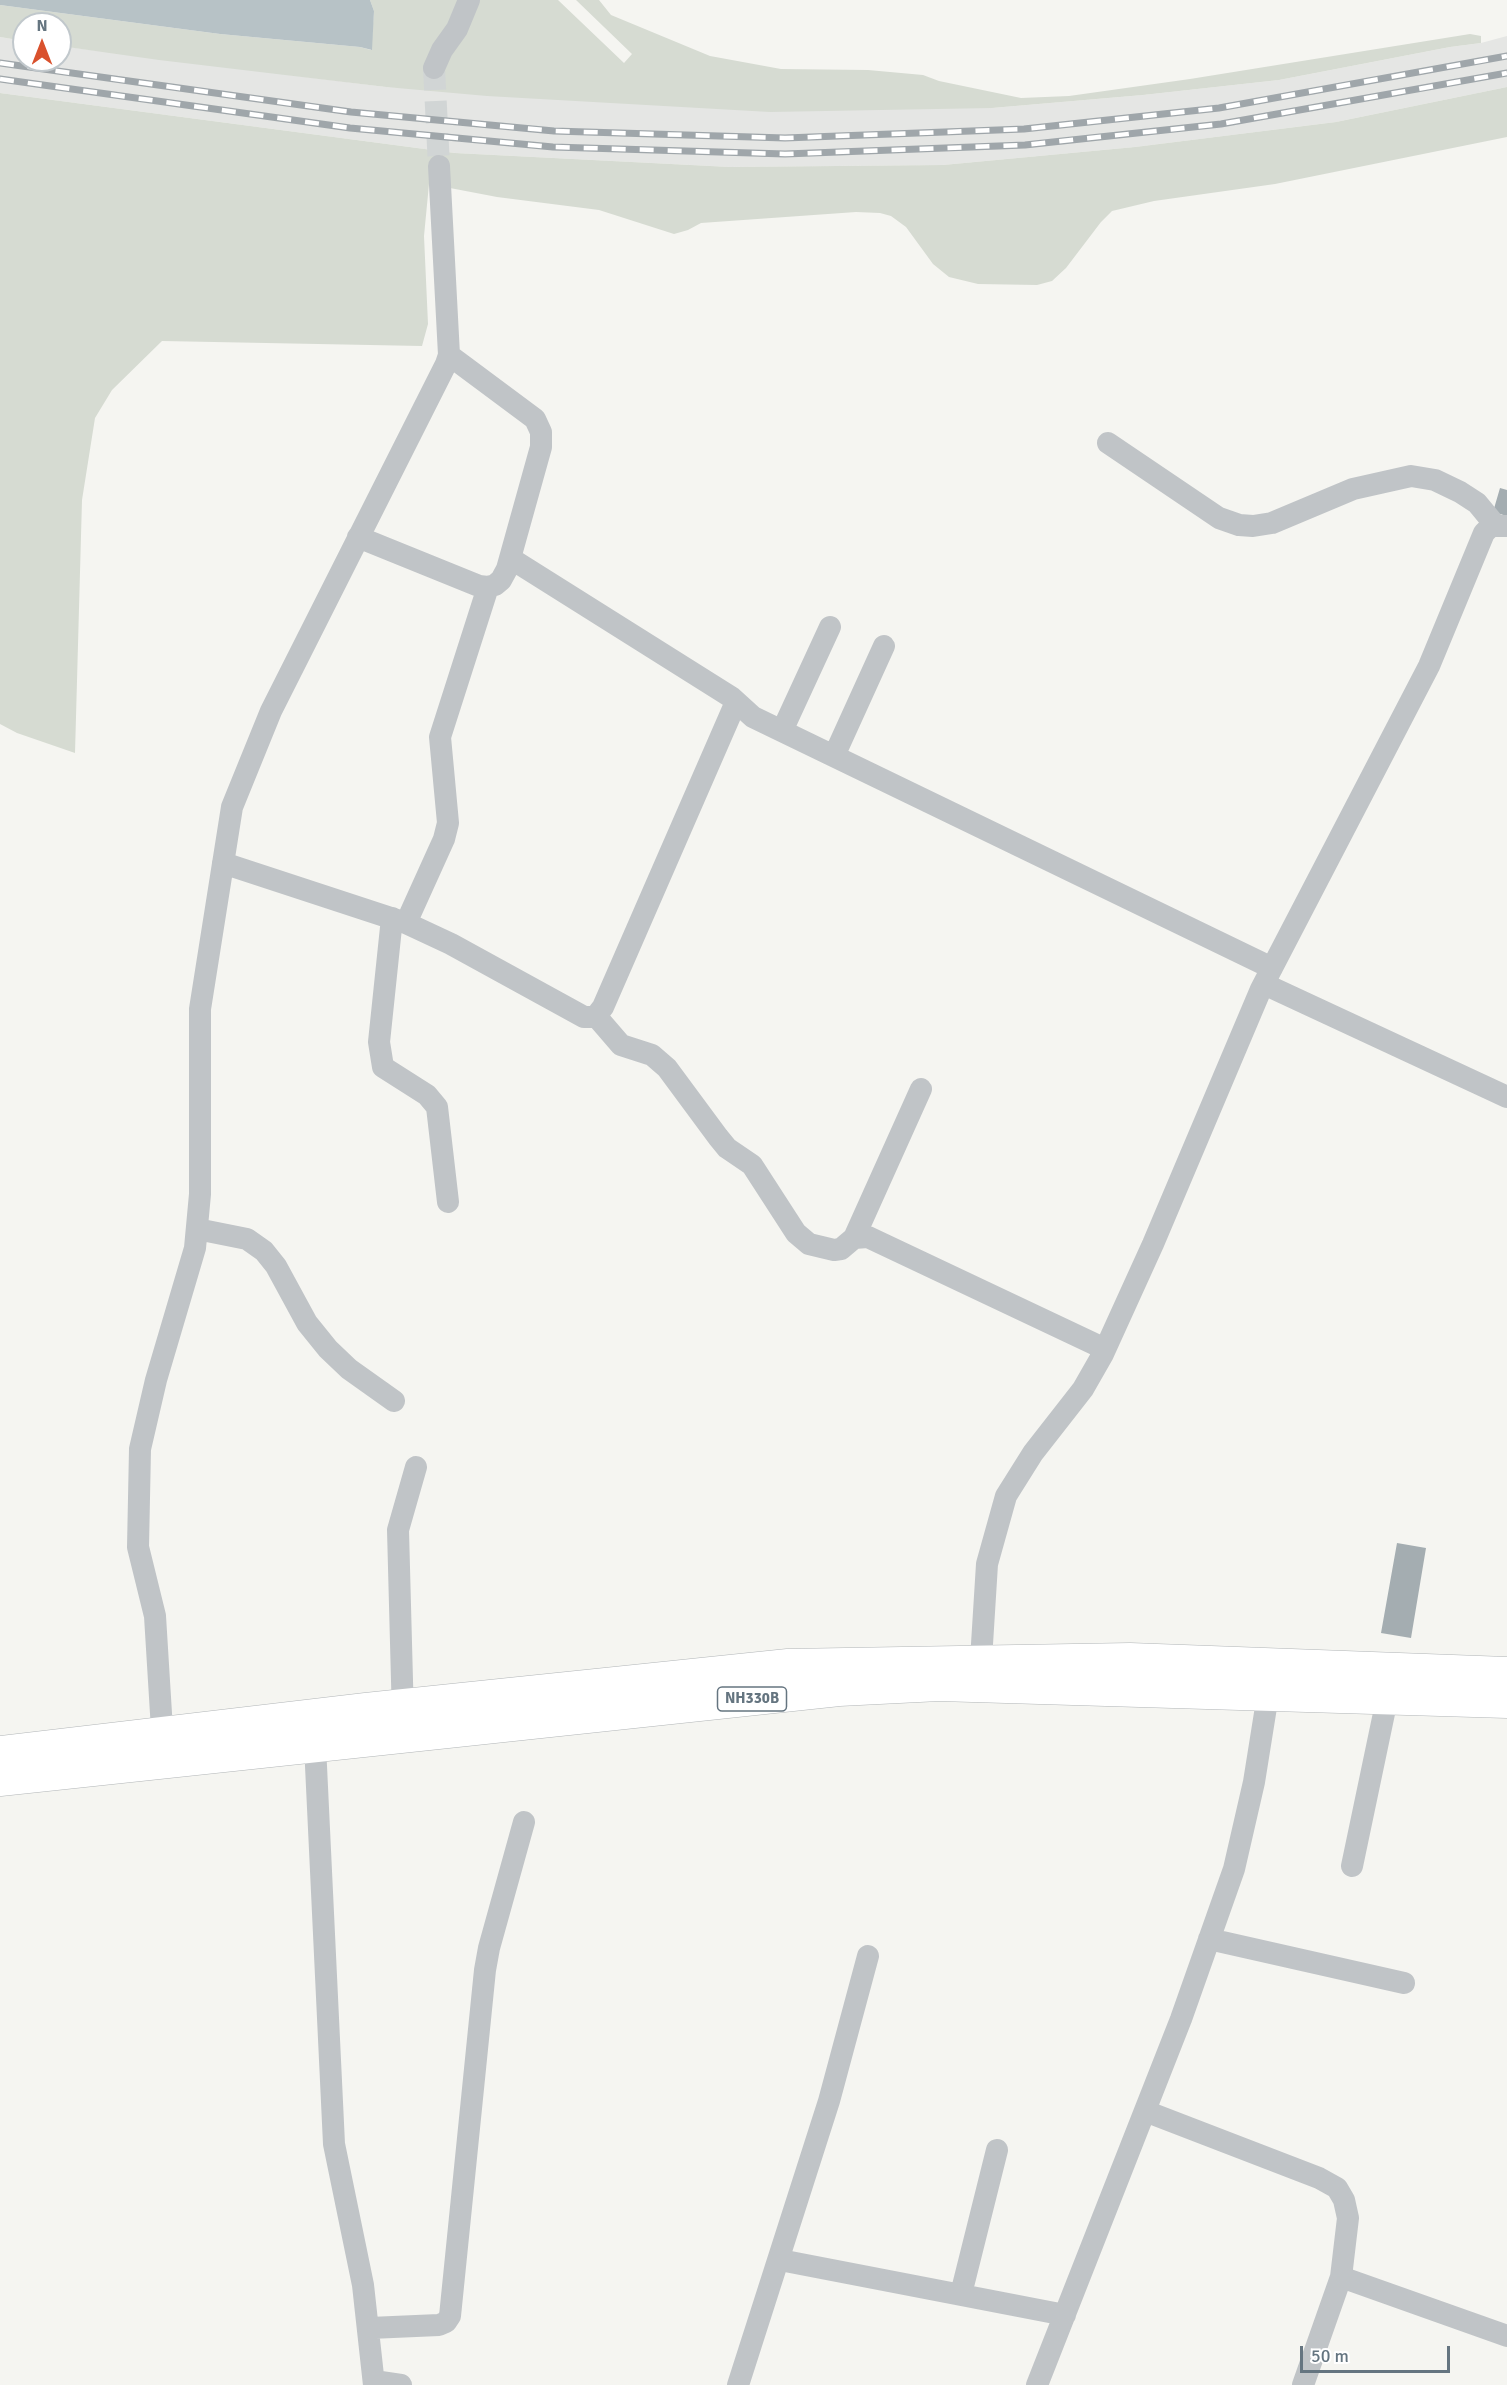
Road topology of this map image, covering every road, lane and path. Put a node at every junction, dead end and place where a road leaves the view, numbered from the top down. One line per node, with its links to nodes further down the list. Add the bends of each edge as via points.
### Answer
1 (469, 0): 2 (street)
2 (434, 68)
3 (439, 166): 4 (street)
4 (448, 355): 7 (street, via 447,364); 8 (street, via 535,419 541,432 541,447)
5 (1107, 443): 6 (street, via 1219,518 1239,525 1272,523 1353,489 1411,476 1435,480 1460,492)
6 (1502, 526): 17 (street, via 1491,526 1484,533 1429,666)
7 (357, 537): 9 (street); 15 (street, via 271,711 232,807)
8 (510, 558): 9 (street, via 501,580); 12 (street)
9 (488, 587): 16 (street, via 440,738 448,806 446,831)
10 (830, 627): 13 (street)
11 (884, 646): 14 (street)
12 (736, 702): 13 (street, via 753,717); 18 (street)
13 (782, 731): 14 (street)
14 (834, 756): 17 (street)
15 (223, 863): 16 (street); 22 (street, via 200,1009)
16 (399, 920): 18 (street, via 584,1017); 21 (street, via 379,1042 383,1067 427,1095 437,1107)
17 (1268, 976): 20 (street); 24 (street)
18 (596, 1016): 23 (street, via 621,1045 652,1055 667,1068 722,1142 752,1165 796,1233 809,1244 834,1250)
19 (921, 1089): 23 (street)
20 (1507, 1097)
21 (448, 1202)
22 (197, 1229): 25 (street, via 248,1239 264,1251 307,1323 328,1349); 35 (street, via 140,1449 138,1547 155,1616)
23 (854, 1238): 24 (street, via 868,1237)
24 (1105, 1349): 29 (street, via 1083,1389 1033,1453 1006,1496 987,1564)
25 (394, 1401)
26 (416, 1467): 33 (street, via 398,1530)
27 (1274, 1664): 28 (highway, NH330B); 29 (highway, NH330B, via 1130,1659); 30 (street)
28 (1507, 1672)
29 (980, 1674): 30 (highway, NH330B); 33 (highway, NH330B, via 788,1665)
30 (1268, 1695): 31 (highway, NH330B); 40 (street, via 1234,1869)
31 (1388, 1699): 32 (highway, NH330B); 39 (street)
32 (1507, 1702)
33 (404, 1721): 34 (highway, NH330B); 35 (highway, NH330B)
34 (315, 1745): 35 (highway, NH330B); 49 (street, via 334,2144)
35 (163, 1748): 36 (highway, NH330B); 37 (highway, NH330B)
36 (0, 1752)
37 (0, 1780)
38 (524, 1822): 49 (street, via 485,1970 450,2316 439,2325)
39 (1352, 1866)
40 (1209, 1939): 42 (street); 43 (street)
41 (868, 1956): 45 (street)
42 (1404, 1983)
43 (1145, 2111): 46 (street, via 1337,2188 1348,2218); 48 (street)
44 (998, 2150): 47 (street)
45 (780, 2260): 47 (street); 53 (street)
46 (1341, 2277): 50 (street); 55 (street)
47 (961, 2294): 48 (street)
48 (1065, 2315): 54 (street)
49 (370, 2328): 51 (street)
50 (1507, 2336)
51 (374, 2383): 52 (street)
52 (401, 2385)
53 (738, 2385)
54 (1037, 2385)
55 (1303, 2385)

